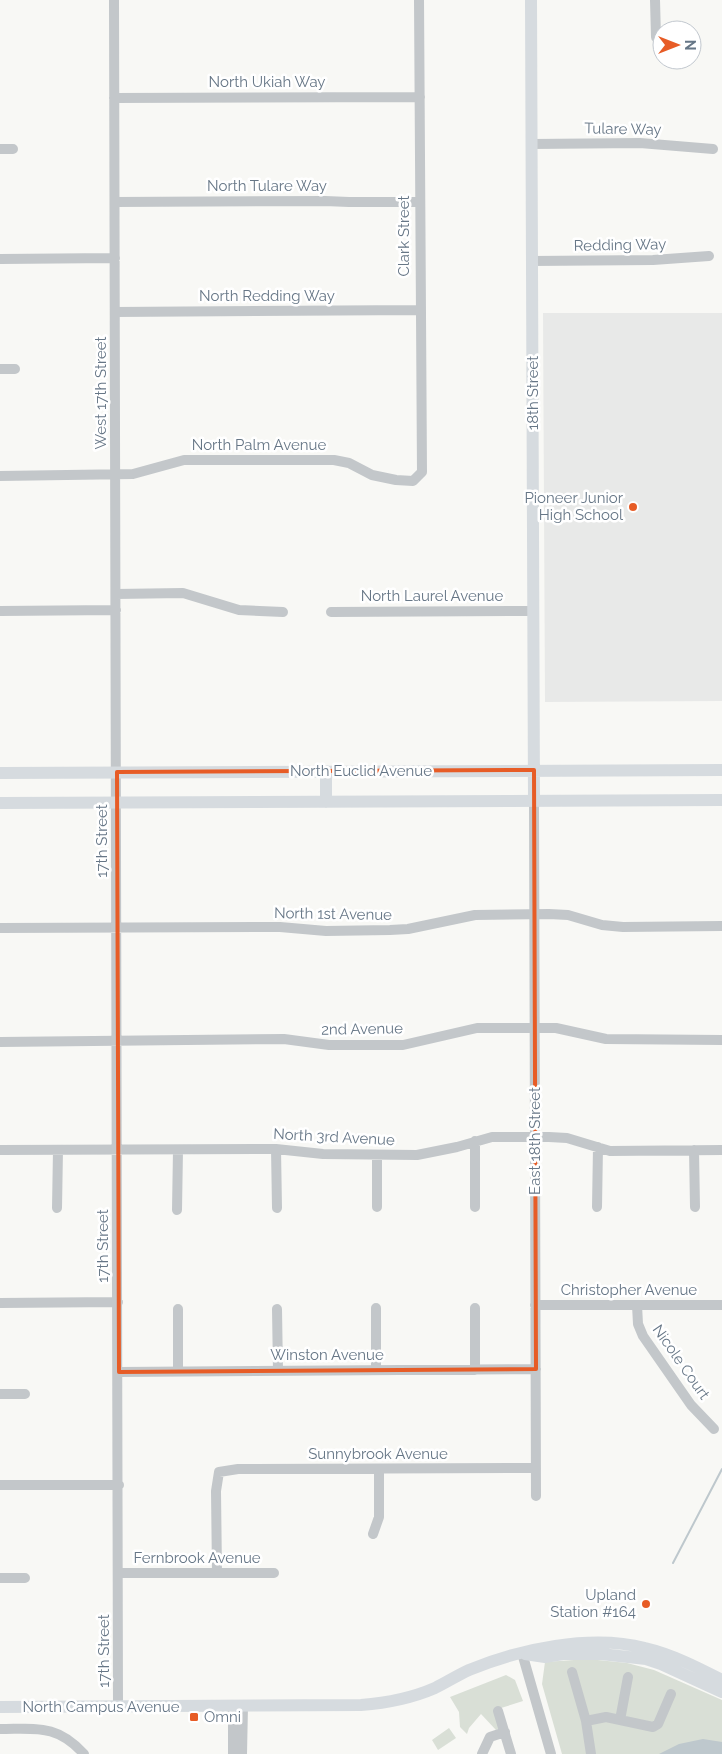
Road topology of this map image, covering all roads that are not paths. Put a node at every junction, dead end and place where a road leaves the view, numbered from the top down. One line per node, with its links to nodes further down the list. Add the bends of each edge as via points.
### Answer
1 (114, 0): 7 (street, West 17th Street)
2 (419, 0): 6 (street, Clark Street)
3 (531, 0): 8 (main road, 18th Street)
4 (655, 0): 5 (street)
5 (656, 20)
6 (420, 97): 7 (street, North Ukiah Way); 13 (street, Clark Street)
7 (114, 98): 12 (street, West 17th Street)
8 (532, 144): 11 (street, Tulare Way, via 640,143); 17 (main road, 18th Street)
9 (0, 149): 10 (street)
10 (13, 149)
11 (713, 149)
12 (115, 202): 13 (street, North Tulare Way); 15 (street, West 17th Street)
13 (419, 202): 18 (street, Clark Street)
14 (708, 256): 17 (street, Redding Way, via 654,260)
15 (115, 258): 16 (street); 19 (street, West 17th Street)
16 (0, 259)
17 (532, 260): 28 (main road, 18th Street)
18 (420, 310): 19 (street, North Redding Way); 22 (street, Clark Street)
19 (115, 312): 23 (street, West 17th Street)
20 (0, 369): 21 (street)
21 (15, 369)
22 (422, 472): 23 (street, North Palm Avenue, via 413,480 405,481 372,475 349,463 334,460 184,460 133,474)
23 (116, 475): 24 (street, North Palm Avenue); 25 (street, West 17th Street)
24 (0, 476)
25 (116, 594): 26 (street, West 17th Street); 29 (street, via 183,593 239,610)
26 (116, 610): 27 (street); 34 (street, West 17th Street)
27 (0, 611)
28 (533, 611): 30 (street, North Laurel Avenue); 31 (main road, 18th Street)
29 (283, 612)
30 (331, 612)
31 (534, 770): 32 (main road, North Euclid Avenue); 33 (main road, North Euclid Avenue); 36 (main road, 18th Street)
32 (722, 770)
33 (326, 771): 34 (main road, North Euclid Avenue); 40 (main road)
34 (117, 772): 35 (main road, North Euclid Avenue); 37 (street, West 17th Street)
35 (0, 773)
36 (534, 785): 39 (main road, East 18th Street)
37 (117, 786): 42 (street, 17th Street)
38 (722, 800): 39 (main road, North Euclid Avenue)
39 (534, 801): 40 (main road, North Euclid Avenue); 43 (street, East 18th Street)
40 (326, 802): 42 (main road, North Euclid Avenue)
41 (0, 803): 42 (main road, North Euclid Avenue)
42 (117, 803): 45 (street, 17th Street)
43 (534, 914): 44 (street, North 1st Avenue, via 568,915 602,925 623,927); 45 (street, North 1st Avenue, via 475,915 390,930); 47 (street, East 18th Street)
44 (722, 926)
45 (117, 927): 46 (street, North 1st Avenue); 50 (street, 17th Street)
46 (0, 928)
47 (535, 1028): 48 (street, 2nd Avenue, via 556,1028 606,1039); 50 (street, 2nd Avenue, via 477,1028 403,1045 329,1045 284,1039); 51 (street, East 18th Street)
48 (722, 1040)
49 (0, 1042): 50 (street, 2nd Avenue)
50 (118, 1042): 57 (street, 17th Street)
51 (535, 1137): 52 (street, North 3rd Avenue, via 492,1137); 53 (street, North 3rd Avenue, via 568,1138); 71 (street, East 18th Street)
52 (475, 1141): 61 (street, North 3rd Avenue, via 417,1155); 63 (street)
53 (598, 1147): 59 (street, North 3rd Avenue, via 610,1151); 64 (street)
54 (276, 1148): 58 (street, North 3rd Avenue); 61 (street, North 3rd Avenue, via 323,1154); 67 (street)
55 (0, 1150): 56 (street, North 3rd Avenue)
56 (58, 1150): 57 (street, North 3rd Avenue); 66 (street)
57 (118, 1150): 58 (street, North 3rd Avenue); 69 (street, 17th Street)
58 (178, 1150): 68 (street)
59 (694, 1150): 60 (street, North 3rd Avenue); 65 (street)
60 (722, 1150)
61 (377, 1155): 62 (street)
62 (377, 1206)
63 (475, 1207)
64 (597, 1207)
65 (695, 1207)
66 (57, 1208)
67 (277, 1208)
68 (177, 1210)
69 (118, 1302): 70 (street); 83 (street, 17th Street)
70 (0, 1303)
71 (535, 1305): 72 (street, Christopher Avenue); 78 (street, East 18th Street)
72 (637, 1305): 73 (street, Christopher Avenue); 86 (street, Nicole Court, via 642,1336 691,1405)
73 (722, 1305)
74 (376, 1308): 79 (street)
75 (475, 1308): 80 (street)
76 (178, 1309): 81 (street)
77 (277, 1309): 82 (street)
78 (536, 1369): 80 (street, Winston Avenue); 87 (street, East 18th Street)
79 (376, 1370): 80 (street, Winston Avenue); 82 (street, Winston Avenue)
80 (475, 1370)
81 (178, 1371): 82 (street, Winston Avenue); 83 (street, Winston Avenue)
82 (278, 1371)
83 (119, 1372): 89 (street, 17th Street)
84 (0, 1394): 85 (street)
85 (25, 1394)
86 (714, 1429)
87 (536, 1468): 88 (street, Sunnybrook Avenue); 91 (street, East 18th Street)
88 (379, 1469): 92 (street, via 379,1517); 94 (street, Sunnybrook Avenue, via 238,1469 220,1472 216,1490)
89 (119, 1484): 90 (street); 93 (street, 17th Street)
90 (0, 1485)
91 (536, 1496)
92 (373, 1534)
93 (119, 1573): 94 (street, Fernbrook Avenue); 103 (street, 17th Street)
94 (217, 1573): 95 (street, Fernbrook Avenue)
95 (274, 1573)
96 (0, 1578): 97 (street)
97 (25, 1578)
98 (522, 1653): 101 (main road, North Campus Avenue, via 562,1644 642,1647 665,1654); 104 (main road, North Campus Avenue, via 469,1670 418,1694 382,1703 361,1706); 116 (street)
99 (572, 1672): 108 (street)
100 (628, 1677): 107 (street)
101 (720, 1682)
102 (671, 1694): 107 (street, via 658,1724 653,1727)
103 (118, 1706): 104 (main road, North Campus Avenue); 105 (main road, North Campus Avenue)
104 (238, 1706): 112 (street); 113 (street)
105 (0, 1707)
106 (498, 1710): 110 (street)
107 (620, 1720): 108 (street, via 606,1717)
108 (586, 1721): 117 (street)
109 (0, 1729): 111 (street, via 53,1731 75,1744)
110 (504, 1732): 114 (street, via 490,1737); 115 (street)
111 (84, 1754)
112 (233, 1754)
113 (242, 1754)
114 (482, 1754)
115 (511, 1754)
116 (551, 1754)
117 (592, 1754)

